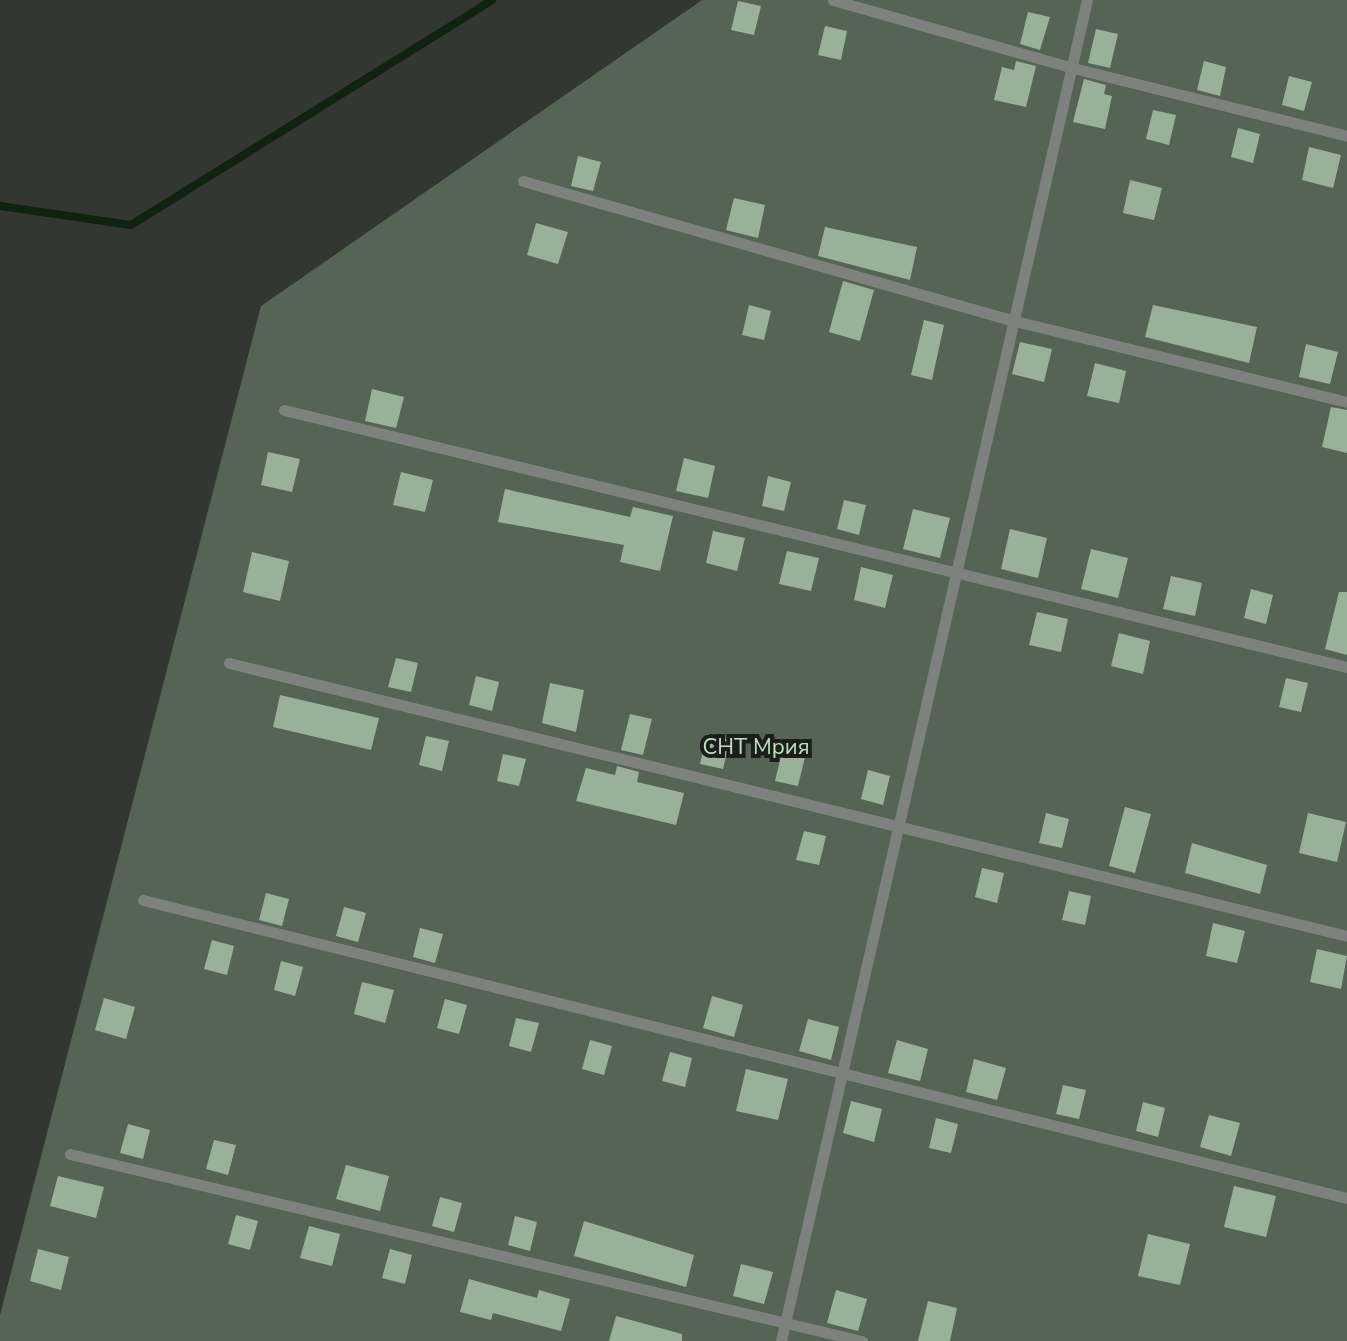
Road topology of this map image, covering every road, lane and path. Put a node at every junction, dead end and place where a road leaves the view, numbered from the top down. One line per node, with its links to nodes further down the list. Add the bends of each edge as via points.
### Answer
1 (833, 0): 3 (lane)
2 (1087, 0): 3 (lane)
3 (1073, 68): 4 (lane); 6 (lane)
4 (1347, 136)
5 (523, 181): 6 (lane)
6 (1011, 320): 7 (lane); 9 (lane)
7 (1347, 402)
8 (284, 410): 9 (lane)
9 (957, 574): 11 (lane); 12 (lane)
10 (229, 663): 12 (lane)
11 (1347, 667)
12 (899, 827): 14 (lane); 15 (lane)
13 (143, 900): 15 (lane)
14 (1347, 936)
15 (842, 1077): 17 (lane); 18 (lane)
16 (70, 1154): 18 (lane)
17 (1347, 1198)
18 (785, 1323): 19 (lane); 20 (lane)
19 (781, 1341)
20 (862, 1341)

